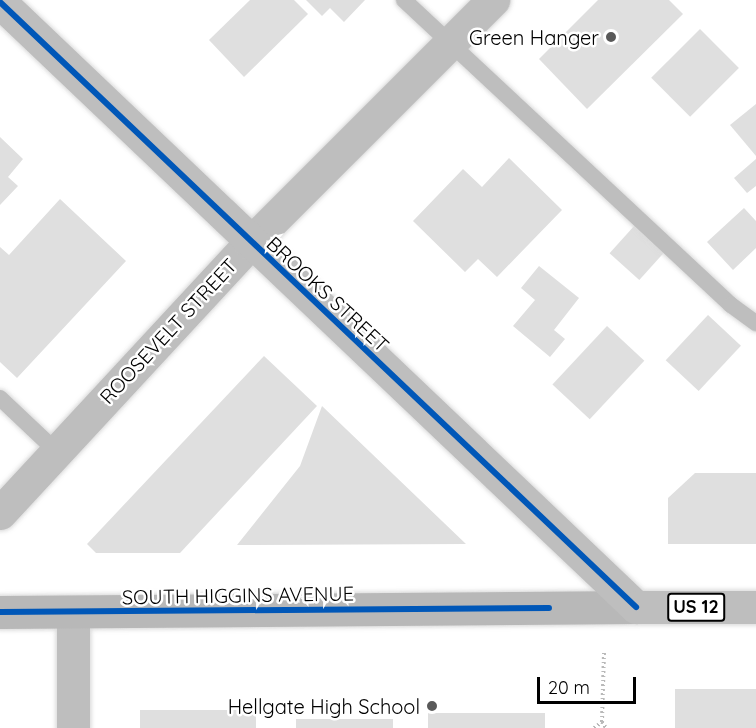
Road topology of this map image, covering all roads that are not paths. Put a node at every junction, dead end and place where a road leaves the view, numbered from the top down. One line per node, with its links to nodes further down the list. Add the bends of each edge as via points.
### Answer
1 (404, 0): 4 (lane)
2 (494, 0): 4 (main road, ROOSEVELT STREET)
3 (0, 2): 5 (main road, BROOKS STREET)
4 (451, 46): 5 (main road, ROOSEVELT STREET); 6 (lane, via 738,312)
5 (250, 243): 8 (main road, ROOSEVELT STREET); 10 (main road, BROOKS STREET)
6 (756, 323)
7 (0, 398): 8 (lane)
8 (56, 451): 9 (main road, ROOSEVELT STREET)
9 (0, 513)
10 (636, 607): 11 (main road, SOUTH HIGGINS AVENUE / US 12); 13 (main road, SOUTH HIGGINS AVENUE)
11 (756, 607)
12 (0, 612): 13 (main road, SOUTH HIGGINS AVENUE)
13 (73, 612): 14 (main road)
14 (73, 728)

